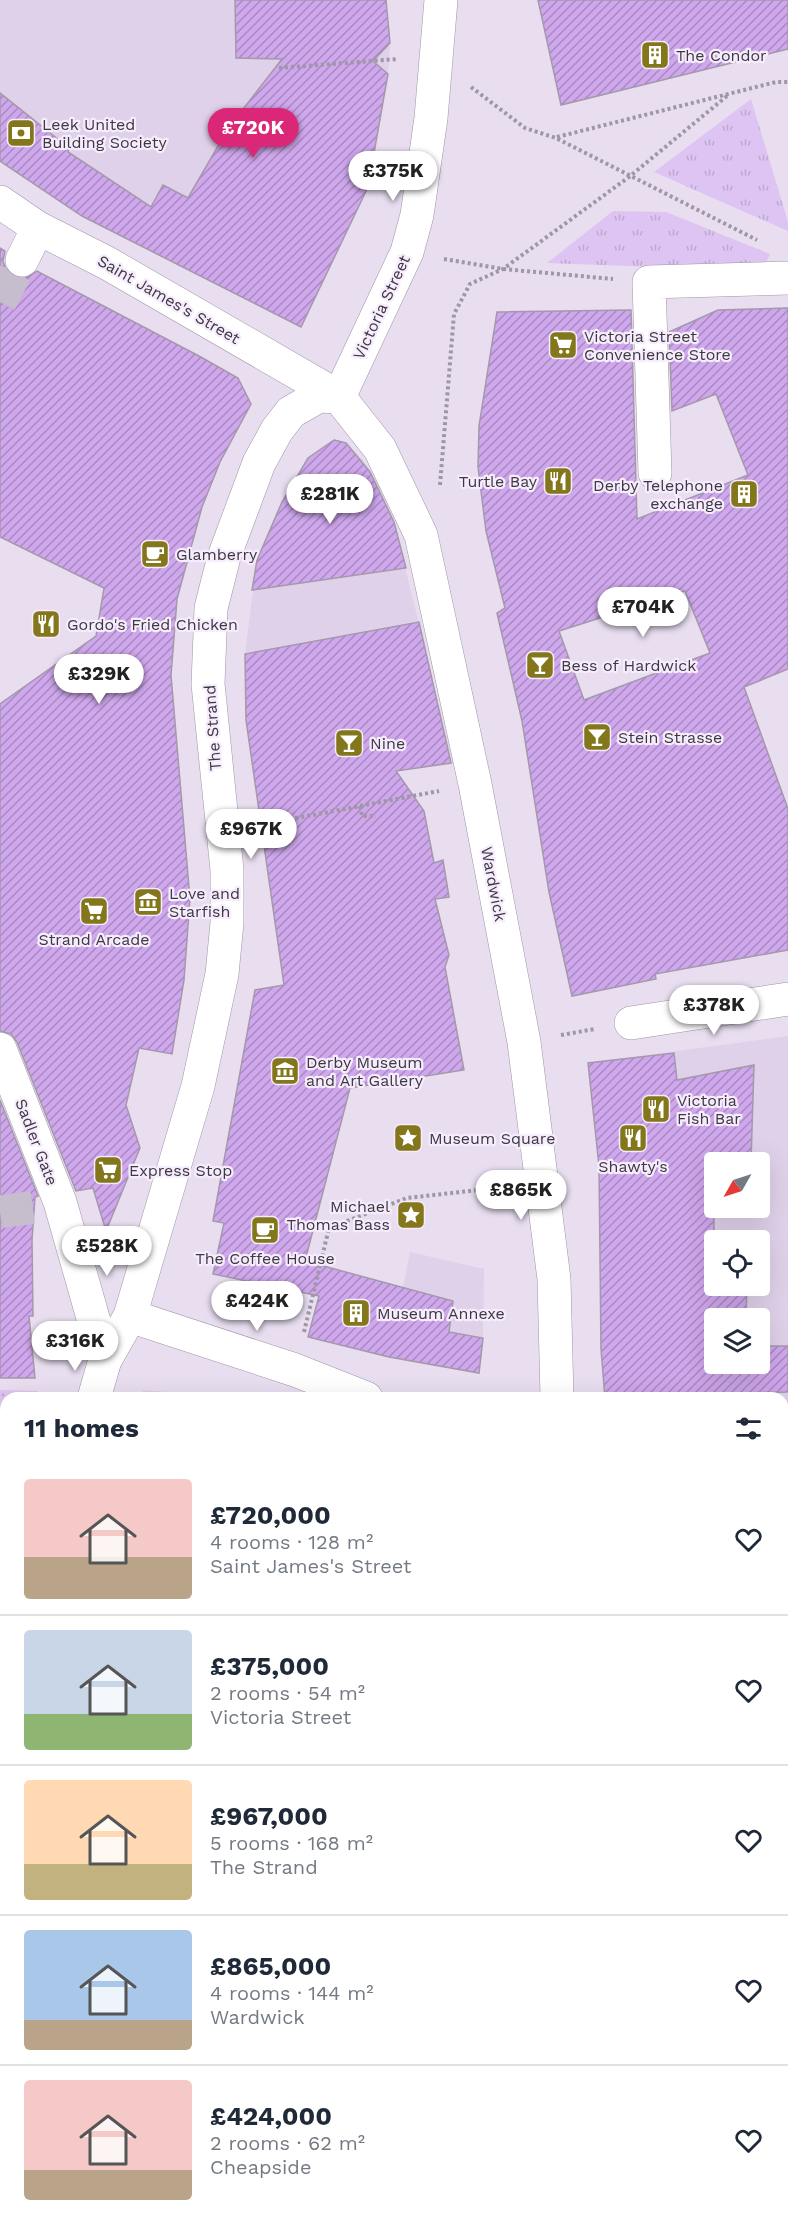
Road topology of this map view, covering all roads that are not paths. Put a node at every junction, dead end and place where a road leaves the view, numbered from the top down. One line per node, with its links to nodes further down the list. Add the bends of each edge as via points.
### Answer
1 (441, 0): 6 (street, Victoria Street, via 417,215 407,252)
2 (0, 202): 3 (street, Saint James's Street)
3 (38, 228): 4 (street); 6 (street, Saint James's Street, via 107,263)
4 (22, 260)
5 (788, 278): 7 (street, via 649,282)
6 (339, 397): 11 (street, The Strand, via 319,396 291,412 277,430 259,463 224,557 211,608 208,686 227,870 222,974 198,1086); 15 (street, Wardwick, via 380,449 421,535 475,784 524,1042 554,1279)
7 (655, 473)
8 (788, 999): 9 (street)
9 (631, 1023)
10 (0, 1049): 12 (street, Sadler Gate)
11 (130, 1316): 12 (street, The Strand); 14 (street)
12 (105, 1360): 13 (street, The Strand)
13 (96, 1392)
14 (351, 1392)
15 (557, 1392)

